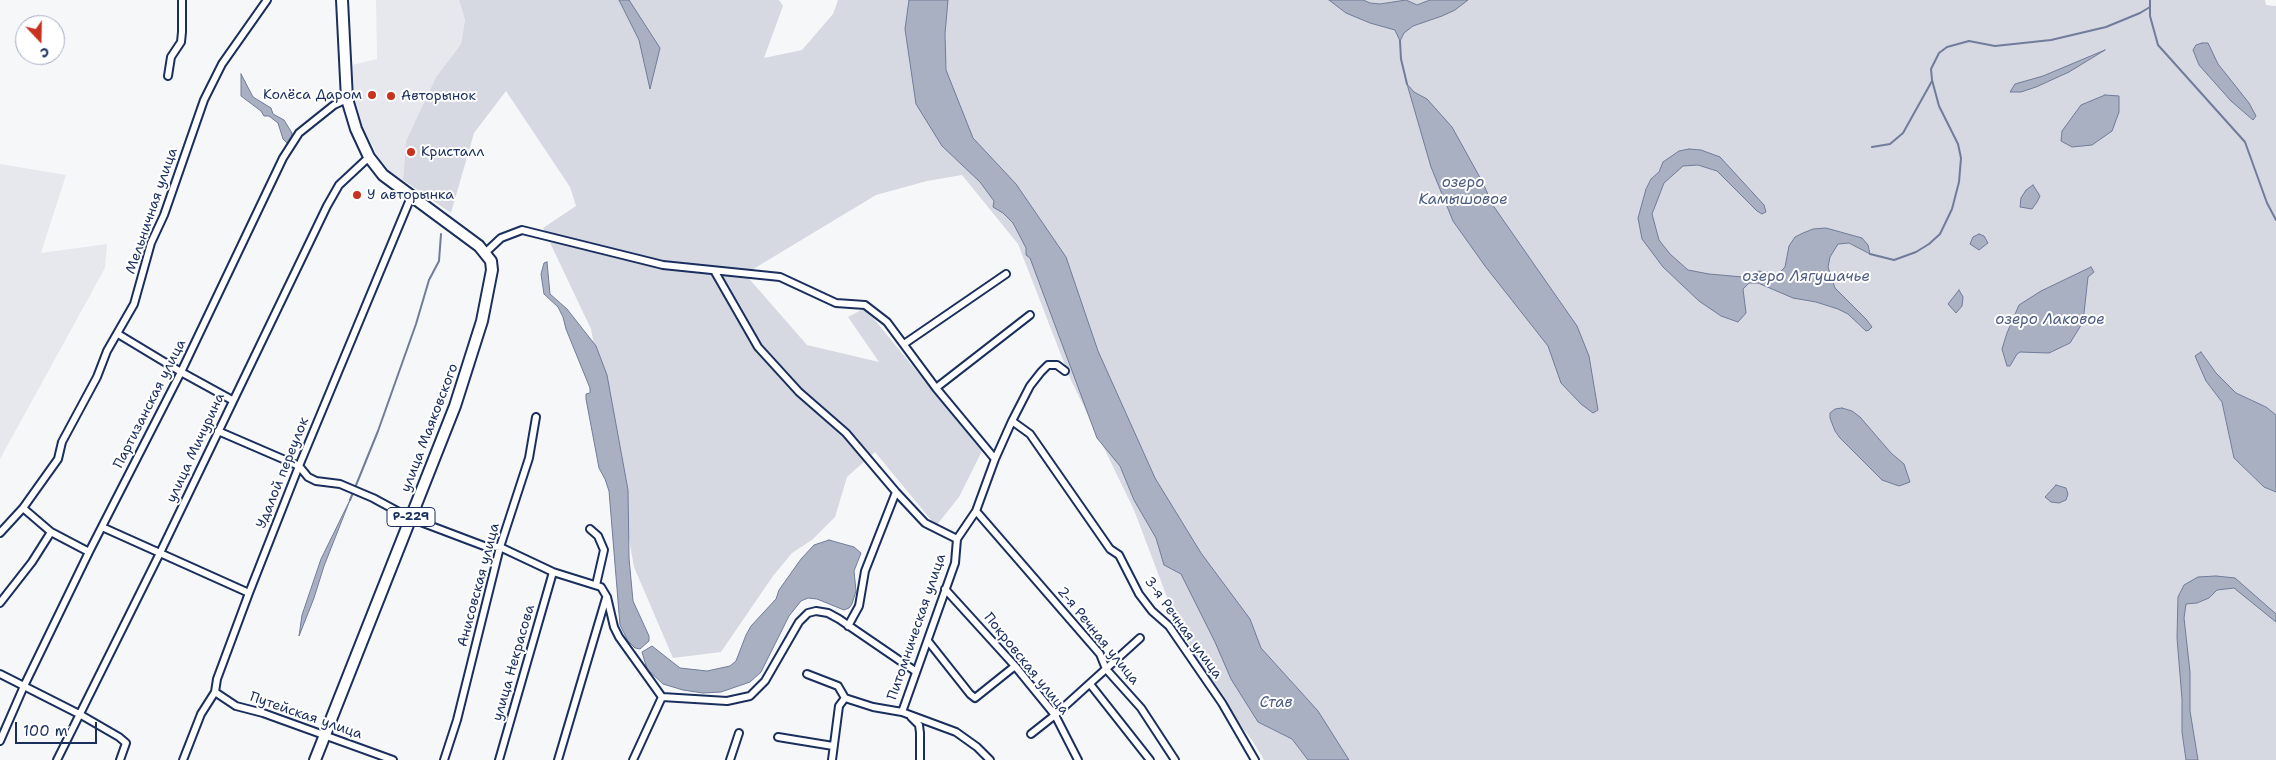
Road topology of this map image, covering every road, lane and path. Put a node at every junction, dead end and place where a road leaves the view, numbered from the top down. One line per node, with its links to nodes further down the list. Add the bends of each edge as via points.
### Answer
1 (182, 0): 4 (street, via 182,32 171,57)
2 (267, 0): 12 (street, Мельничная улица, via 222,64 204,100 151,243 134,304)
3 (342, 0): 5 (main road, Р-229)
4 (168, 76)
5 (347, 99): 6 (main road, Р-229); 15 (street, Партизанская улица, via 334,105 299,133 289,148)
6 (369, 156): 7 (main road, Р-229, via 383,175); 17 (street, улица Мичурина, via 344,178 331,199)
7 (412, 197): 8 (main road, Р-229, via 467,236); 22 (street, Удалой переулок)
8 (485, 253): 9 (street, via 501,238 522,230 664,265); 26 (main road, улица Маяковского / Р-229, via 491,261 492,270 482,321 455,406)
9 (715, 272): 13 (street, via 780,278 836,303 865,305 887,322); 23 (street, via 758,347 799,392 846,433)
10 (1006, 274): 13 (street)
11 (1030, 315): 16 (street)
12 (118, 334): 15 (street); 24 (street, Мельничная улица, via 106,350 97,377 62,442 58,459)
13 (904, 344): 16 (street)
14 (1064, 371): 19 (street, Питомническая улица, via 1057,365 1048,365 1030,386)
15 (181, 372): 17 (street); 27 (street, Партизанская улица)
16 (936, 388): 21 (street)
17 (232, 400): 20 (street, улица Мичурина)
18 (536, 417): 32 (street, Анисовская улица, via 529,458)
19 (1012, 421): 21 (street, Питомническая улица); 80 (street, 3-я Речная улица, via 1030,434 1110,549 1119,555 1139,594 1169,626 1222,703)
20 (218, 431): 22 (street); 34 (street, улица Мичурина)
21 (995, 459): 25 (street, Питомническая улица)
22 (299, 466): 26 (street, via 316,481 340,484); 38 (street, Удалой переулок)
23 (896, 492): 31 (street, via 925,523); 41 (street, via 865,571 859,606)
24 (23, 508): 29 (street, Мельничная улица); 30 (street)
25 (976, 510): 31 (street, Питомническая улица); 45 (street, 2-я Речная улица, via 1100,654)
26 (410, 518): 32 (street, via 484,546); 59 (main road, улица Маяковского / Р-229)
27 (102, 527): 33 (street, Партизанская улица); 34 (street)
28 (590, 529): 36 (street, via 598,536 604,550)
29 (0, 532)
30 (51, 532): 33 (street); 40 (street)
31 (957, 539): 37 (street, Питомническая улица, via 955,564)
32 (500, 547): 35 (street); 69 (street, Анисовская улица)
33 (89, 552): 50 (street, Партизанская улица)
34 (160, 555): 38 (street); 55 (street, улица Мичурина)
35 (553, 572): 36 (street); 70 (street, улица Некрасова)
36 (596, 585): 39 (street)
37 (945, 589): 43 (street, Питомническая улица); 44 (street, Покровская улица)
38 (249, 593): 51 (street, Удалой переулок)
39 (607, 597): 52 (street, via 619,637); 71 (street)
40 (0, 603)
41 (848, 626): 46 (street); 52 (street, via 828,613 808,613 765,681 750,696 727,701)
42 (1140, 638): 45 (street)
43 (928, 641): 44 (street, via 974,698); 46 (street, Питомническая улица)
44 (1015, 666): 56 (street, Покровская улица)
45 (1106, 669): 49 (street); 79 (street, 2-я Речная улица, via 1141,708)
46 (915, 671): 54 (street, Питомническая улица)
47 (0, 674): 50 (street)
48 (807, 674): 53 (street, via 838,686)
49 (1090, 684): 56 (street); 78 (street)
50 (24, 686): 55 (street); 62 (street, Партизанская улица)
51 (214, 692): 59 (street, Путейская улица, via 236,706); 66 (street, Удалой переулок, via 201,714)
52 (662, 697): 72 (street)
53 (845, 698): 54 (street); 63 (street, via 839,706)
54 (902, 712): 57 (street)
55 (81, 715): 64 (street, улица Мичурина); 65 (street, via 126,743)
56 (1055, 715): 60 (street); 77 (street, Покровская улица)
57 (910, 716): 75 (street, via 920,733); 76 (street, via 956,732)
58 (739, 733): 73 (street)
59 (324, 734): 67 (main road, улица Маяковского / Р-229); 68 (street, Путейская улица)
60 (1031, 734)
61 (778, 737): 63 (street)
62 (0, 741)
63 (834, 746): 74 (street)
64 (57, 760)
65 (120, 760)
66 (183, 760)
67 (315, 760)
68 (393, 760)
69 (444, 760)
70 (499, 760)
71 (558, 760)
72 (633, 760)
73 (730, 760)
74 (832, 760)
75 (920, 760)
76 (990, 760)
77 (1078, 760)
78 (1150, 760)
79 (1175, 760)
80 (1256, 760)

